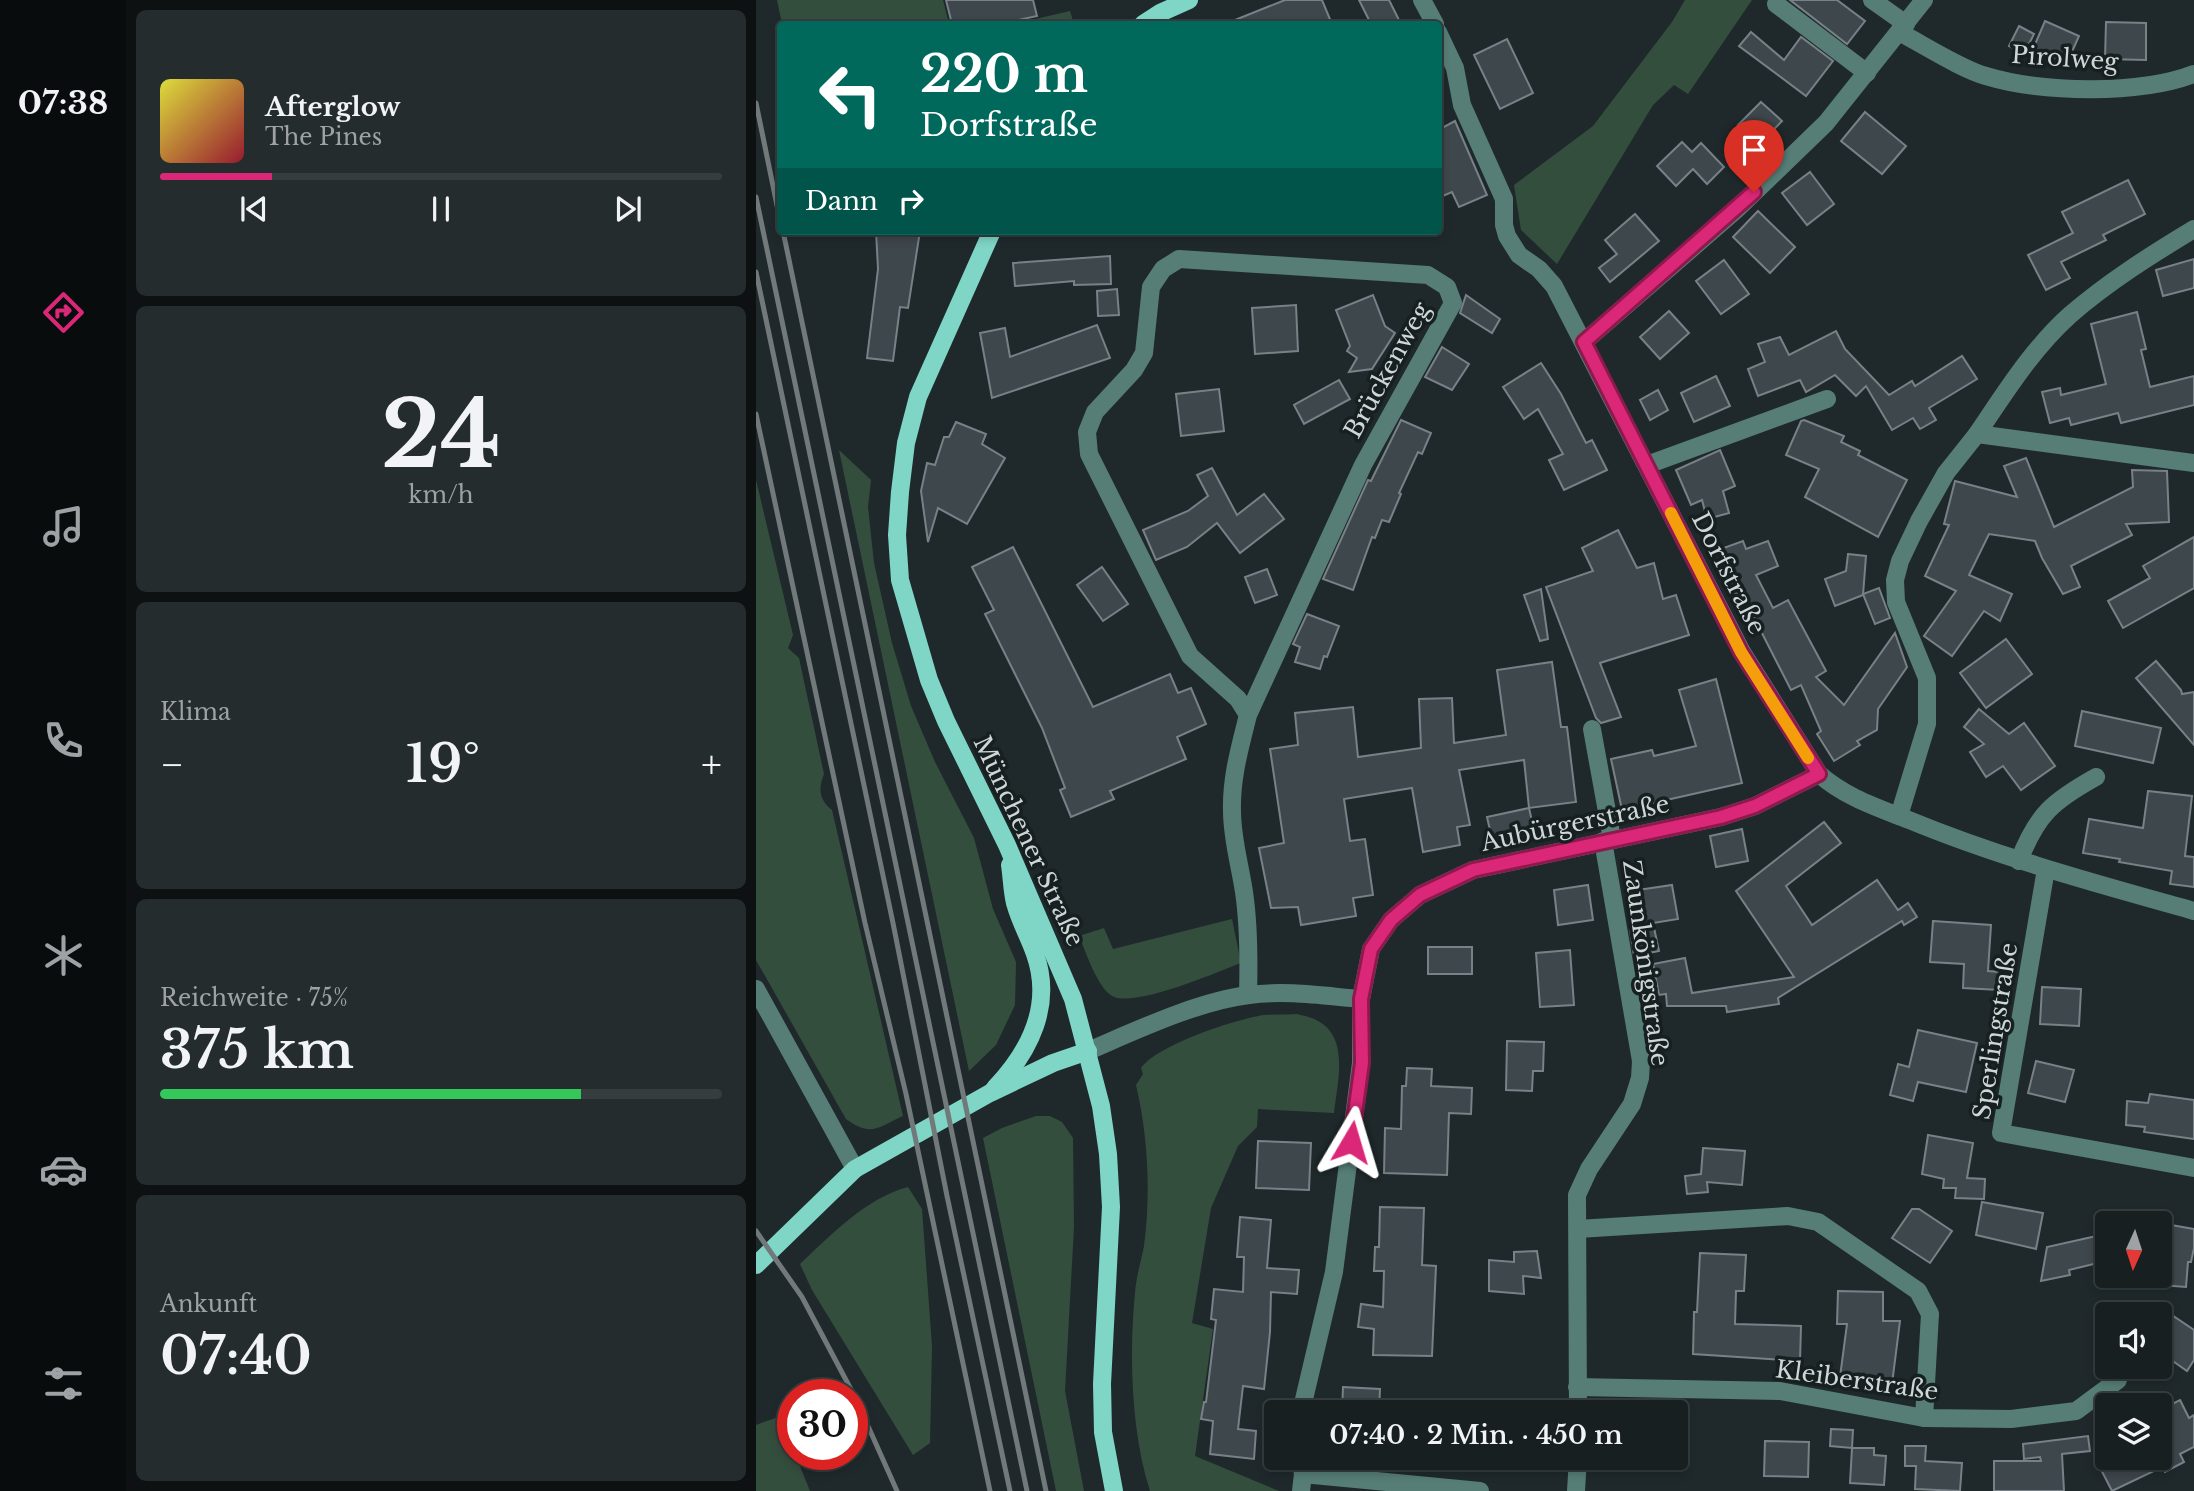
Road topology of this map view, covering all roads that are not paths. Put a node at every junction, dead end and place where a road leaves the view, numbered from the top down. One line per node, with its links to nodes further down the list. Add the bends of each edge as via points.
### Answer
1 (1189, 0): 6 (main road)
2 (1422, 0): 7 (street)
3 (1872, 0): 8 (street, Pirolweg)
4 (1924, 0): 8 (street)
5 (1776, 4): 10 (street)
6 (1148, 21)
7 (1433, 21)
8 (1903, 28): 10 (street); 11 (street, Pirolweg, via 1984,75 2022,84 2117,89)
9 (1442, 40): 14 (street, Dorfstraße, via 1455,68 1462,105 1504,199 1504,225 1513,247 1546,276)
10 (1867, 73): 14 (street, via 1826,123 1736,210)
11 (2194, 74)
12 (2194, 229): 16 (street, via 2137,263 2069,317 2017,374)
13 (990, 235): 25 (main road, Münchener Straße, via 918,397 906,443 897,535 900,580 929,680)
14 (1584, 342): 18 (street, Dorfstraße)
15 (1827, 398): 18 (street)
16 (1977, 434): 17 (street); 23 (street, via 1919,521 1895,580 1896,603 1927,678 1927,724)
17 (2194, 463)
18 (1647, 465): 21 (street, Dorfstraße, via 1741,652)
19 (1248, 715): 19 (street, Brückenweg, via 1363,465 1453,303 1447,287 1428,275 1179,259 1163,270 1151,287 1144,353 1095,412 1087,432 1089,454 1190,656 1238,699); 29 (street, Brückenweg, via 1233,775 1232,812 1250,948)
20 (1592, 729): 24 (street, Zaunkönigstraße)
21 (1819, 774): 23 (street, Dorfstraße, via 1848,795); 24 (street, Aubürgerstraße, via 1755,806 1721,817)
22 (2096, 777): 26 (street, via 2045,812)
23 (1899, 816): 26 (street, Dorfstraße)
24 (1608, 840): 31 (street, Aubürgerstraße, via 1473,870 1420,895 1391,920 1371,949); 36 (street, Zaunkönigstraße, via 1640,1079 1632,1104 1577,1195)
25 (1007, 845): 32 (main road, Münchener Straße, via 1073,999); 33 (main road, via 1015,902 1036,956 1042,1003 1026,1050)
26 (2019, 861): 27 (street, Dorfstraße)
27 (2046, 869): 28 (street, Dorfstraße); 34 (street, Sperlingstraße, via 2001,1133)
28 (2194, 911)
29 (1248, 995): 31 (street); 32 (street, via 1202,1006)
30 (758, 996): 35 (street)
31 (1361, 999): 40 (street, Aubürgerstraße, via 1362,1063 1334,1272)
32 (1088, 1051): 33 (main road); 45 (main road, Münchener Straße, via 1108,1154 1111,1207 1102,1384 1103,1432)
33 (990, 1093): 35 (main road)
34 (2194, 1168)
35 (855, 1169): 37 (main road)
36 (1578, 1228): 39 (street, Zaunkönigstraße); 42 (street, via 1788,1216 1818,1222 1918,1291 1930,1314)
37 (756, 1265)
38 (2118, 1380): 42 (street, Kleiberstraße, via 2076,1411 2011,1419)
39 (1577, 1387): 41 (street, Zaunkönigstraße); 42 (street, Kleiberstraße, via 1780,1391)
40 (1304, 1400)
41 (1578, 1400)
42 (1924, 1418)
43 (1577, 1470): 47 (street)
44 (1301, 1474): 46 (street)
45 (1114, 1491)
46 (1480, 1491)
47 (1576, 1491)

